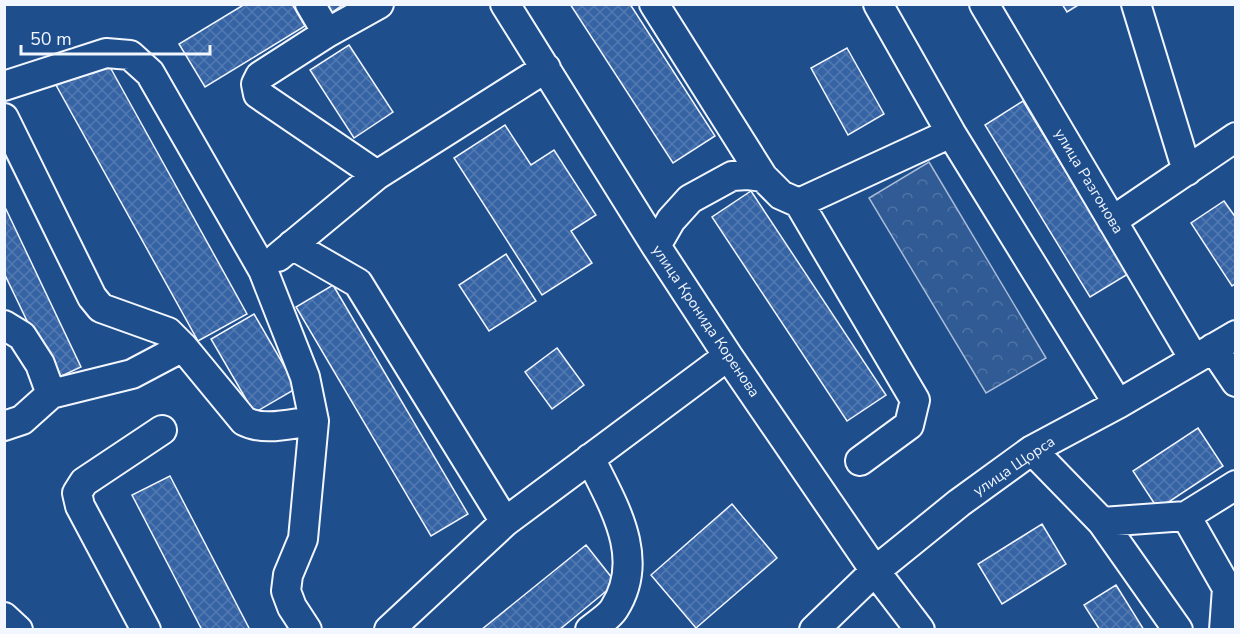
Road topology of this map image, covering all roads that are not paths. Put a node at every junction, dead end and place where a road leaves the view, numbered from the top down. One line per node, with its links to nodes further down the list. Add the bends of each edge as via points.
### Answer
1 (310, 4): 8 (street)
2 (379, 4): 8 (street)
3 (505, 4): 9 (street, улица Кронида Коренова)
4 (654, 4): 16 (street)
5 (878, 4): 12 (street)
6 (984, 4): 18 (street, улица Разгонова)
7 (1136, 4): 14 (street)
8 (327, 33): 15 (street, via 260,76 256,84 258,94)
9 (546, 68): 15 (street); 20 (street, улица Кронида Коренова)
10 (4, 86): 21 (street, via 106,53 130,55 150,73)
11 (4, 118): 23 (street, via 92,297 101,308 168,332)
12 (951, 133): 17 (street); 28 (street)
13 (1236, 137): 14 (street)
14 (1187, 171): 18 (street)
15 (377, 175): 19 (street)
16 (763, 177): 17 (street, via 781,195); 20 (street, via 732,176 690,199 671,220)
17 (799, 203): 34 (street, via 915,399 909,425)
18 (1112, 220): 24 (street, улица Разгонова)
19 (292, 245): 21 (street); 37 (street, via 358,283)
20 (656, 246): 25 (street, улица Кронида Коренова)
21 (263, 270): 29 (street, via 305,377)
22 (4, 325): 27 (street, via 22,336 40,364)
23 (183, 346): 27 (street, via 132,374); 29 (street, via 244,421 265,427)
24 (1214, 347): 26 (street, улица Разгонова); 28 (street, улица Щорса)
25 (728, 356): 33 (street); 39 (street, улица Кронида Коренова)
26 (1236, 382)
27 (51, 394): 30 (street, via 22,420)
28 (1118, 404): 32 (street, улица Щорса)
29 (314, 421): 44 (street, via 303,539 288,575 286,591)
30 (4, 426)
31 (162, 430): 43 (street, via 84,482 77,493 80,506)
32 (1032, 450): 38 (street); 39 (street, улица Щорса)
33 (590, 458): 37 (street); 41 (street, via 622,524 627,546 627,581)
34 (860, 461)
35 (1236, 485): 36 (street)
36 (1186, 516): 38 (street); 50 (street, via 1227,588)
37 (505, 522): 45 (street)
38 (1102, 522): 49 (street)
39 (875, 571): 47 (street, улица Щорса); 48 (street, улица Кронида Коренова)
40 (4, 617): 42 (street)
41 (618, 620): 46 (street)
42 (18, 630)
43 (146, 630)
44 (307, 630)
45 (389, 630)
46 (590, 630)
47 (814, 630)
48 (920, 630)
49 (1178, 630)
50 (1224, 630)

